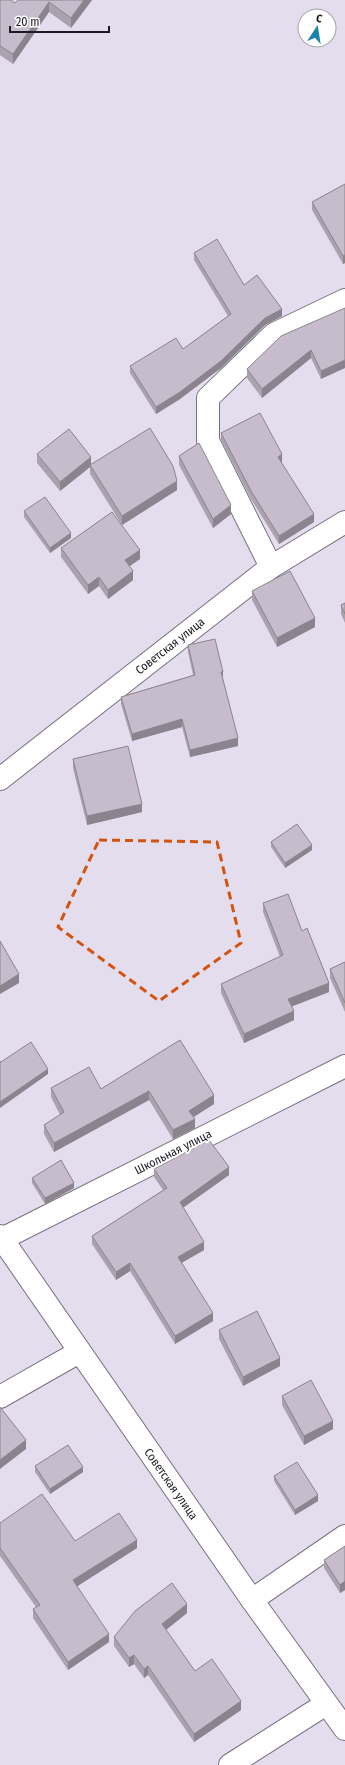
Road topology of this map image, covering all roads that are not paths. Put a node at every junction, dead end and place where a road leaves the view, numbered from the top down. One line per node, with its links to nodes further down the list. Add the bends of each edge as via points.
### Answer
1 (345, 300): 3 (street, via 274,334 208,398 208,441)
2 (345, 522): 3 (street, Советская улица)
3 (271, 567): 4 (street, Советская улица)
4 (0, 779)
5 (345, 1066): 6 (street, Школьная улица)
6 (1, 1238): 7 (street, Советская улица)
7 (79, 1352): 8 (street); 10 (street, Советская улица)
8 (0, 1396)
9 (345, 1536): 10 (street)
10 (252, 1600): 11 (street, Советская улица)
11 (326, 1704): 12 (street, Советская улица); 13 (street)
12 (345, 1729)
13 (230, 1765)

